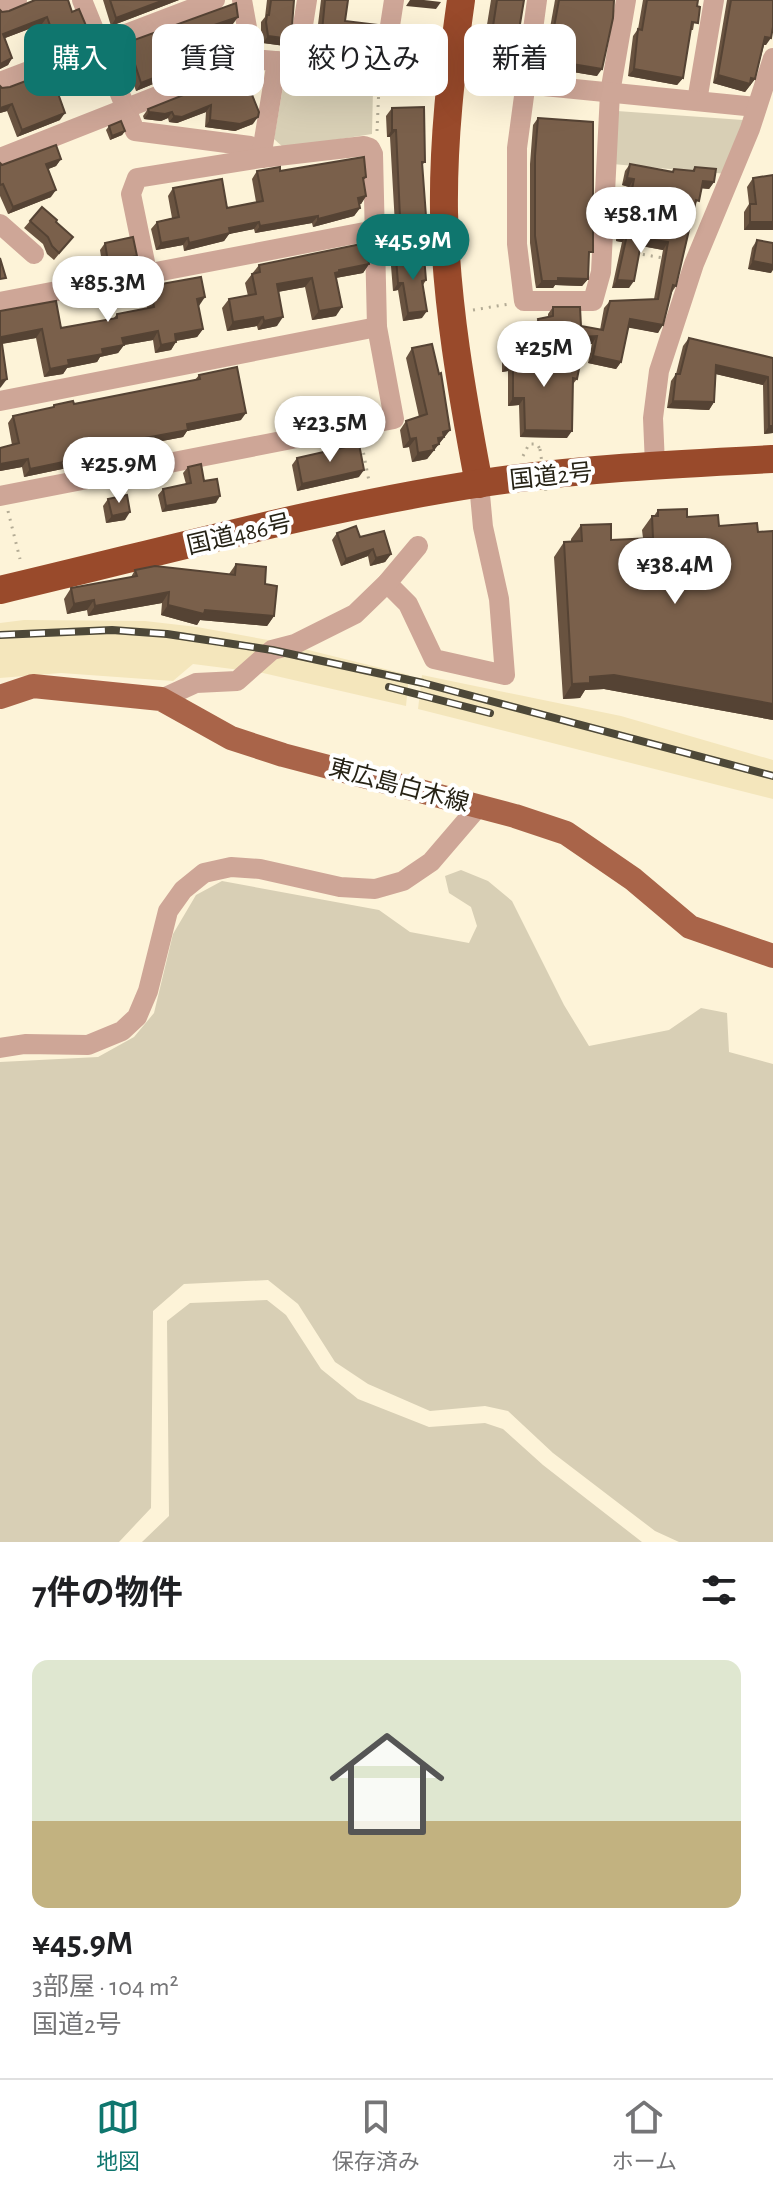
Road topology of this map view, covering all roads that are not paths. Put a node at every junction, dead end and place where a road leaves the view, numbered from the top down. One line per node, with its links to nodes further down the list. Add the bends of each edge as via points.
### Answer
1 (17, 0): 11 (street)
2 (82, 0): 12 (street)
3 (215, 0): 17 (street)
4 (242, 0): 13 (street)
5 (307, 0): 14 (street)
6 (394, 0): 15 (street)
7 (461, 0): 19 (highway, 国道2号)
8 (537, 0): 16 (street)
9 (626, 0): 25 (street)
10 (714, 0): 29 (street)
11 (0, 6)
12 (91, 24)
13 (246, 24)
14 (299, 24)
15 (390, 24)
16 (533, 24)
17 (136, 30)
18 (773, 58): 30 (street)
19 (450, 72): 21 (street); 43 (highway, 国道2号, via 444,212 448,283)
20 (24, 73): 22 (street)
21 (464, 74)
22 (0, 82)
23 (280, 88): 33 (street)
24 (576, 89): 25 (street)
25 (610, 93): 28 (street, via 601,272 593,301 524,301 517,244); 29 (street)
26 (120, 96): 31 (street)
27 (158, 96): 31 (street)
28 (523, 96)
29 (697, 101): 30 (street)
30 (756, 107): 42 (street, via 694,264 659,371)
31 (125, 109): 32 (street); 33 (street, via 135,131 250,146)
32 (0, 158)
33 (261, 158): 35 (street, via 370,148); 37 (street, via 137,178 131,194)
34 (0, 224): 36 (street)
35 (375, 230): 37 (street); 39 (street)
36 (34, 254)
37 (147, 272): 38 (street)
38 (0, 302)
39 (377, 327): 40 (street); 44 (street, via 394,419)
40 (0, 401)
41 (773, 459): 42 (highway, 国道2号)
42 (655, 465): 43 (highway, 国道2号)
43 (479, 484): 46 (street, via 499,599 505,675 434,659 408,604); 47 (highway, 国道486号, via 368,503)
44 (2, 496)
45 (418, 546): 46 (street)
46 (387, 583): 49 (street, via 355,614 272,650 237,681 196,683)
47 (0, 590)
48 (0, 697): 49 (main road, 東広島白木線, via 33,686)
49 (161, 699): 50 (main road, 東広島白木線, via 231,738)
50 (479, 806): 51 (main road, 東広島白木線, via 566,833 690,927); 52 (street, via 431,862 403,881 375,889 340,887 260,869 231,867 204,873 168,911 148,991 137,1017 122,1031 88,1045)
51 (773, 956)
52 (0, 1048)

